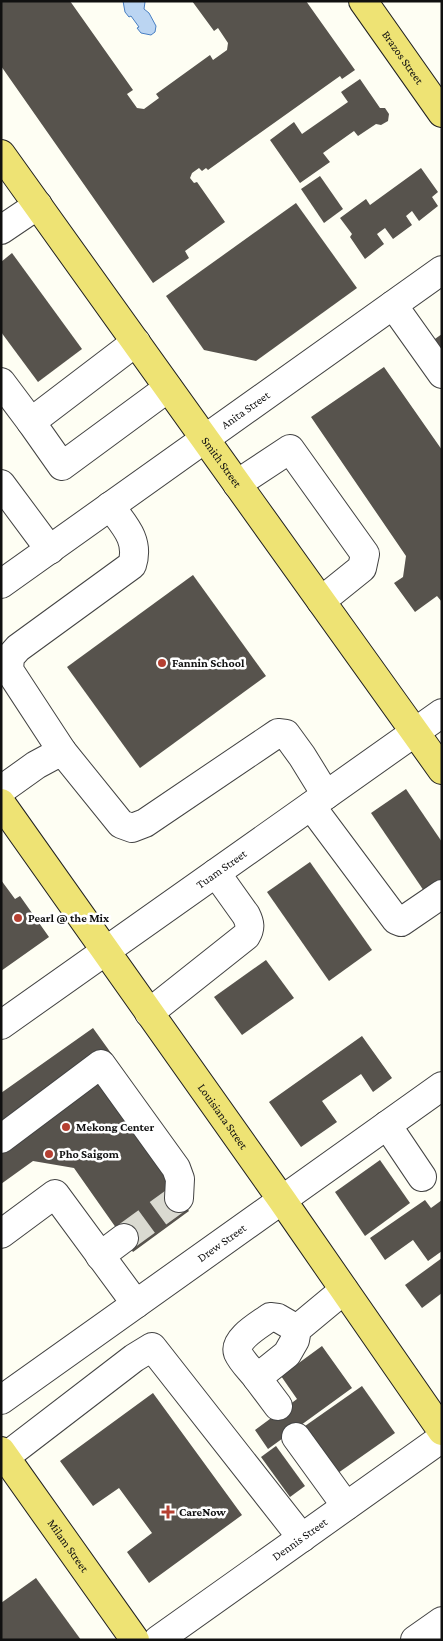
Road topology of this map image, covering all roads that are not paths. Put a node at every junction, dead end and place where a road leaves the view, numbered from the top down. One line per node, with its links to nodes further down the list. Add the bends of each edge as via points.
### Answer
1 (363, 1): 2 (main road, Brazos Street)
2 (442, 113)
3 (1, 154): 4 (main road, Smith Street)
4 (38, 204): 5 (street); 8 (main road, Smith Street)
5 (1, 230)
6 (442, 270): 7 (street, Anita Street)
7 (393, 305): 9 (street); 13 (street, Anita Street)
8 (136, 342): 11 (main road, Smith Street); 12 (street)
9 (442, 374)
10 (1, 382): 12 (street)
11 (168, 388): 12 (street, via 62,466); 13 (main road, Smith Street)
12 (31, 422)
13 (204, 440): 15 (main road, Smith Street); 16 (street, Anita Street)
14 (1, 484): 17 (street)
15 (237, 484): 19 (main road, Smith Street); 19 (street, via 290,449 296,457 365,554 362,568)
16 (110, 506): 17 (street, Anita Street); 22 (street, via 131,535 135,554 132,565 10,657 9,670)
17 (50, 550): 18 (street, Anita Street)
18 (1, 584)
19 (321, 601): 21 (main road, Smith Street)
20 (442, 713): 21 (street, Tuam Street)
21 (415, 732): 23 (main road, Smith Street); 25 (street, Tuam Street)
22 (62, 751): 24 (street); 25 (street, via 121,824 132,828 145,823 278,732 286,734 302,756)
23 (442, 770)
24 (1, 790)
25 (319, 800): 27 (street, Tuam Street); 28 (street, via 396,920 401,922)
26 (1, 803): 29 (main road, Louisiana Street)
27 (216, 873): 29 (street, Tuam Street); 30 (street, via 246,915 250,930)
28 (442, 894)
29 (105, 951): 30 (main road, Louisiana Street); 31 (street, Tuam Street)
30 (149, 1013): 37 (main road, Louisiana Street)
31 (1, 1026)
32 (442, 1086): 33 (street, Drew Street)
33 (387, 1125): 35 (street); 37 (street, Drew Street)
34 (1, 1139): 36 (street, via 101,1064 176,1168 180,1179)
35 (422, 1177)
36 (179, 1198)
37 (282, 1200): 41 (main road, Louisiana Street); 42 (street, Drew Street)
38 (1, 1234): 40 (street, via 55,1194)
39 (124, 1238): 40 (street)
40 (100, 1256): 42 (street)
41 (344, 1290): 44 (street); 49 (main road, Louisiana Street)
42 (136, 1304): 43 (street, Drew Street)
43 (108, 1324): 45 (street); 47 (street, Drew Street)
44 (298, 1328): 46 (street, via 287,1354); 46 (street, via 270,1317 241,1339 238,1352)
45 (134, 1358): 52 (street); 54 (street, via 152,1347)
46 (257, 1378): 48 (street)
47 (1, 1400)
48 (278, 1406)
49 (442, 1431)
50 (296, 1437): 53 (street)
51 (442, 1438): 53 (street, Dennis Street)
52 (3, 1454): 56 (main road, Milam Street)
53 (346, 1506): 54 (street, Dennis Street)
54 (302, 1538): 57 (street, Dennis Street)
55 (442, 1621): 58 (street)
56 (135, 1640)
57 (158, 1640)
58 (415, 1640)

